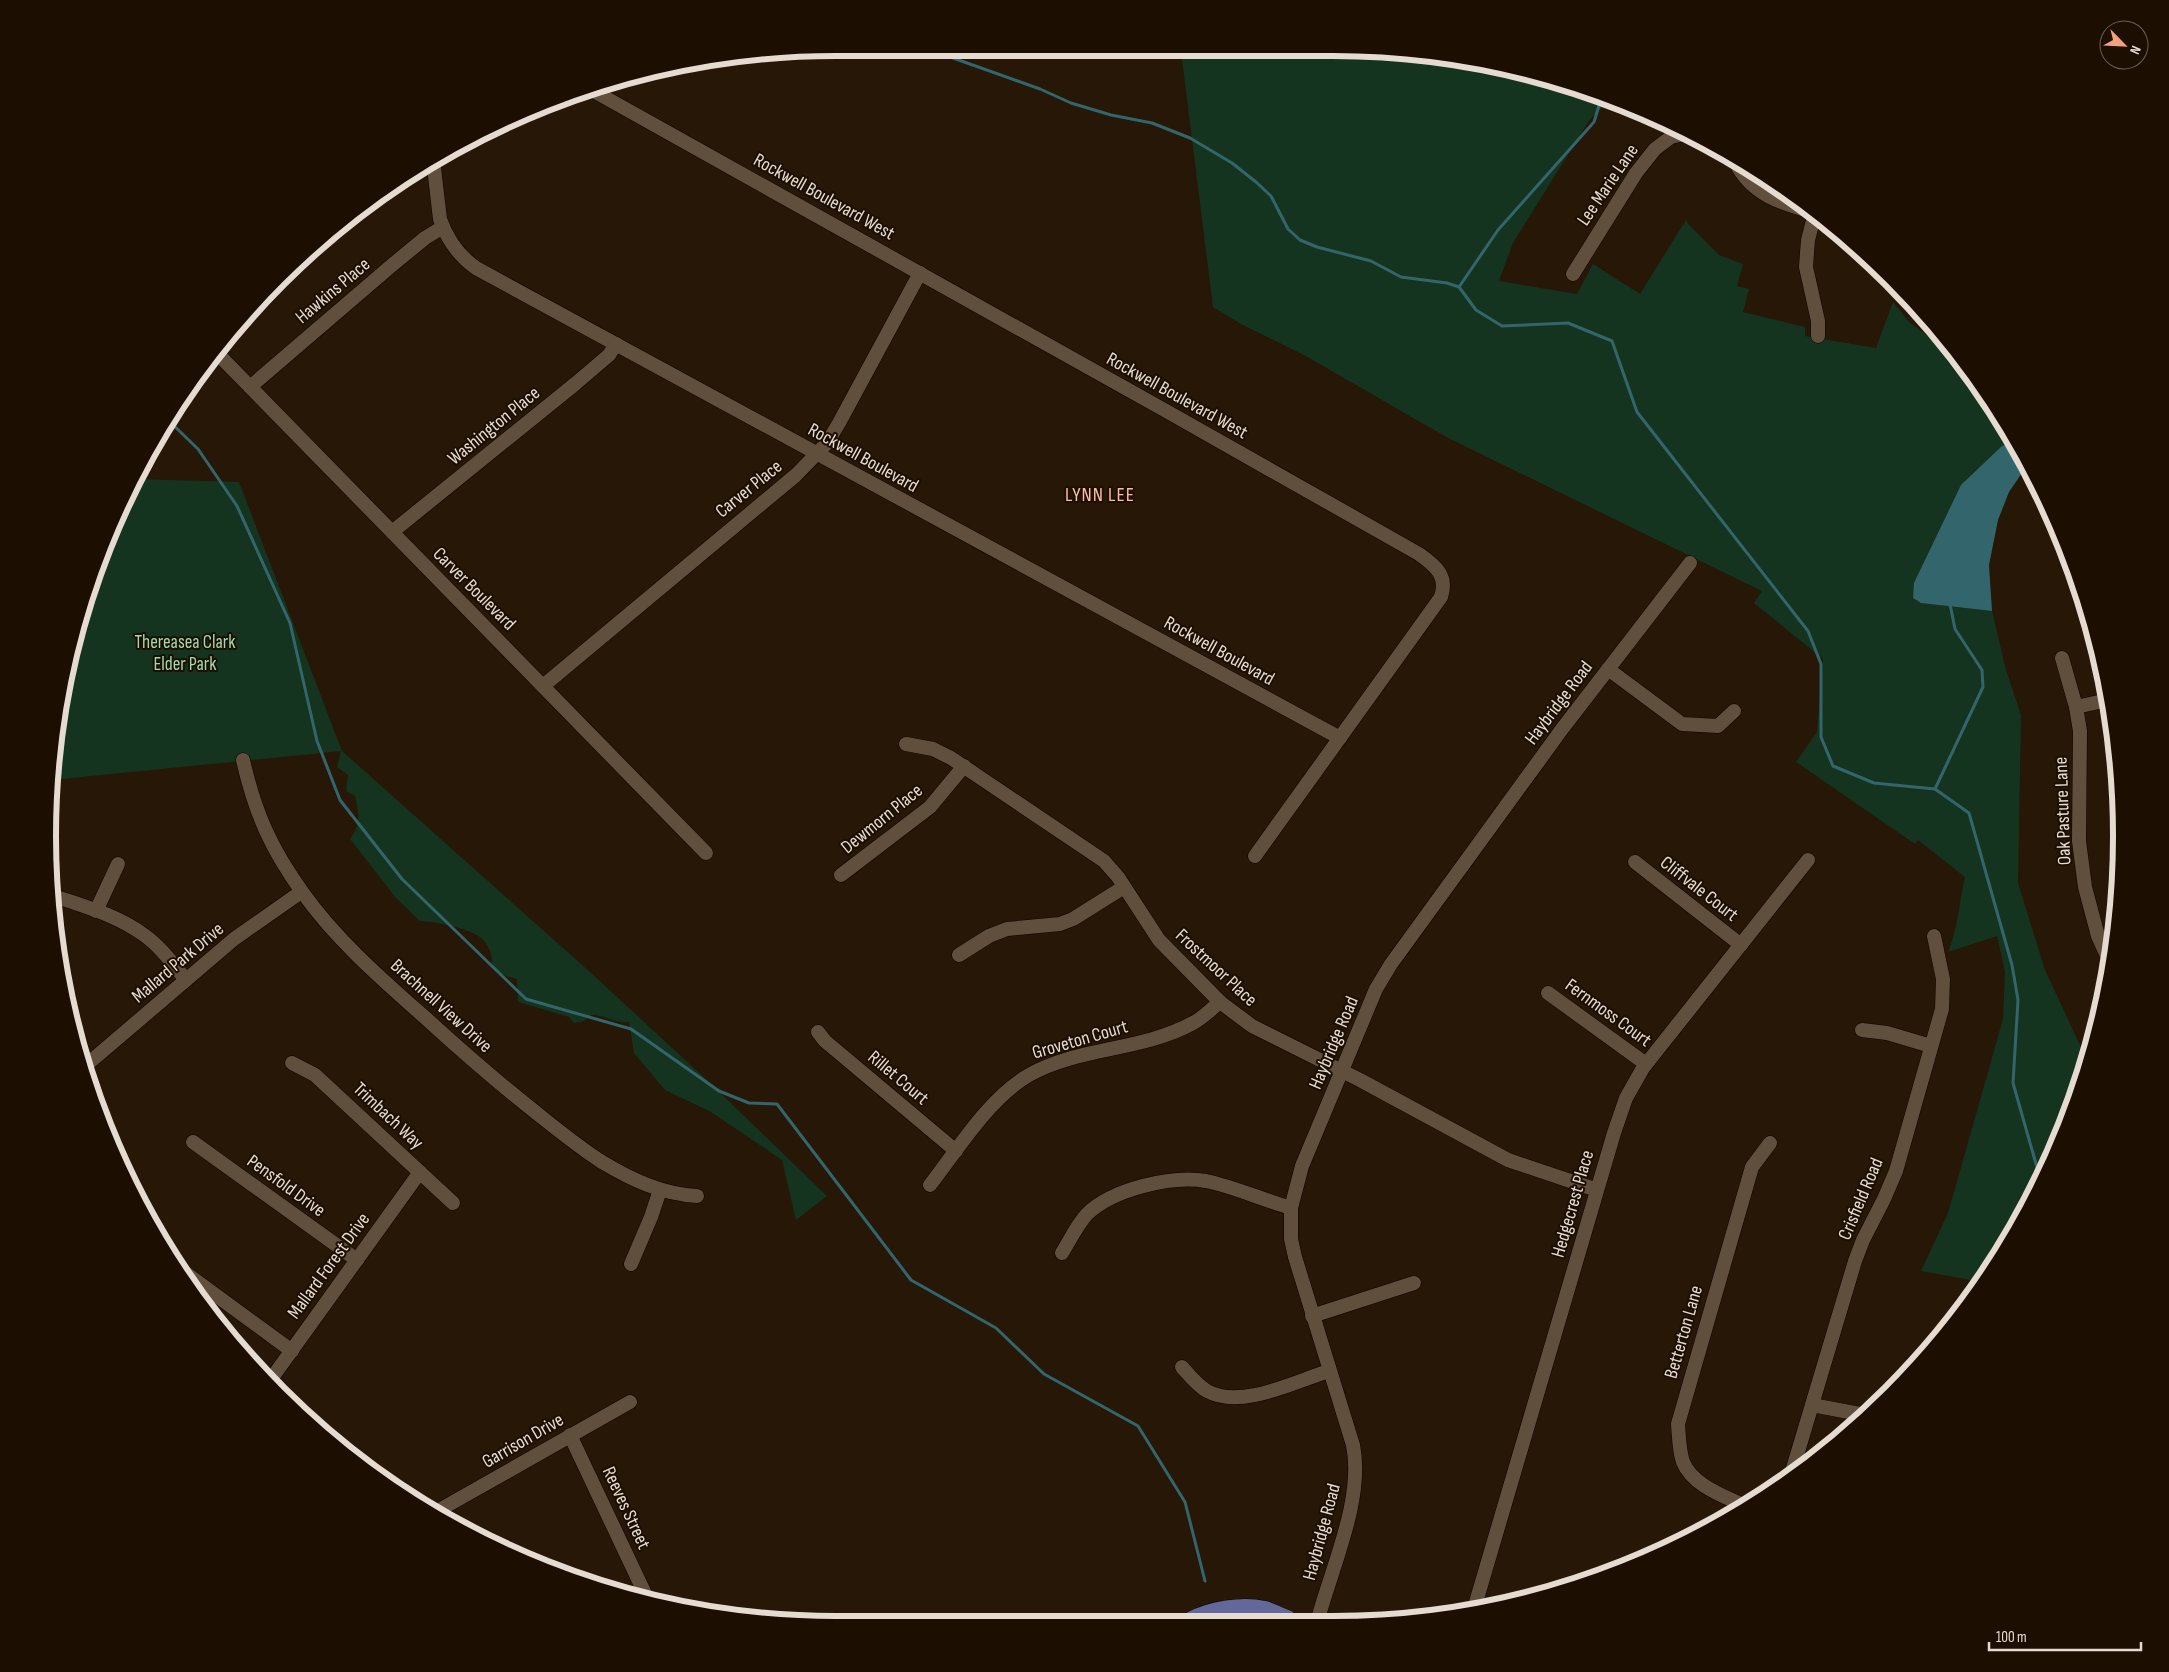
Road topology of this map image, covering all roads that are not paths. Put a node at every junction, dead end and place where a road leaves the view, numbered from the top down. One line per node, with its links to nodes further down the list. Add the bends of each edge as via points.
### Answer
1 (599, 94): 8 (street, Rockwell Boulevard West)
2 (1676, 136): 9 (street, Lee Marie Lane, via 1655,149 1636,173)
3 (435, 168): 7 (street, Rockwell Boulevard)
4 (1742, 173): 5 (street, via 1765,196)
5 (1789, 204)
6 (1813, 222): 10 (street, via 1806,267 1818,321)
7 (443, 227): 11 (street, Rockwell Boulevard, via 460,254 476,268); 13 (street, Hawkins Place, via 391,266)
8 (920, 273): 14 (street, Carver Place, via 839,423); 23 (street, Rockwell Boulevard West, via 1437,567 1444,582 1441,597)
9 (1573, 274)
10 (1818, 336)
11 (616, 344): 14 (street, Rockwell Boulevard); 15 (street, Washington Place, via 609,355)
12 (221, 357): 13 (street, Carver Boulevard)
13 (250, 387): 15 (street, Carver Boulevard)
14 (816, 454): 19 (street, Carver Place, via 796,475); 23 (street, Rockwell Boulevard)
15 (392, 532): 19 (street, Carver Boulevard)
16 (1690, 563): 18 (street, Haybridge Road)
17 (2062, 658): 21 (street, Oak Pasture Lane)
18 (1608, 669): 22 (street, via 1682,724 1718,726); 50 (street, Haybridge Road, via 1391,964 1376,989)
19 (543, 686): 27 (street, Carver Boulevard)
20 (2101, 702): 21 (street)
21 (2076, 707): 39 (street, Oak Pasture Lane, via 2080,731 2079,841 2087,896 2098,936)
22 (1734, 711)
23 (1340, 738): 28 (street, Rockwell Boulevard West)
24 (906, 744): 26 (street, Frostmoor Place, via 933,749)
25 (243, 760): 34 (street, Brachnell View Drive, via 264,830)
26 (964, 766): 32 (street, Dewmorn Place, via 930,807); 33 (street, Frostmoor Place, via 1104,862)
27 (706, 853)
28 (1255, 856)
29 (1808, 860): 38 (street, Hedgecrest Place)
30 (1635, 862): 38 (street, Cliffvale Court)
31 (118, 864): 36 (street)
32 (842, 875)
33 (1124, 886): 40 (street, via 1073,919 1060,924 1007,929); 43 (street, Frostmoor Place, via 1159,940)
34 (302, 892): 41 (street, Mallard Park Drive, via 234,939); 56 (street, Brachnell View Drive, via 353,951 482,1069 588,1153)
35 (59, 898): 36 (street)
36 (96, 911): 41 (street, via 144,935)
37 (1934, 936): 46 (street, Crisfield Road, via 1943,996)
38 (1741, 945): 49 (street, Hedgecrest Place)
39 (2105, 946)
40 (959, 955)
41 (186, 980): 47 (street, Mallard Park Drive)
42 (1548, 993): 49 (street, Fernmoss Court)
43 (1220, 1002): 50 (street, Frostmoor Place, via 1252,1026); 53 (street, Groveton Court, via 1195,1022 1172,1033 1055,1063 1030,1074 998,1099)
44 (1862, 1030): 46 (street, via 1887,1033)
45 (818, 1032): 53 (street, Rillet Court)
46 (1931, 1046): 72 (street, Crisfield Road, via 1896,1171 1854,1262)
47 (90, 1062)
48 (292, 1063): 54 (street, Trimbach Way, via 315,1075)
49 (1646, 1064): 57 (street, Hedgecrest Place, via 1620,1114)
50 (1342, 1071): 57 (street, Frostmoor Place, via 1508,1160); 60 (street, Haybridge Road, via 1302,1166)
51 (193, 1142): 62 (street, Pensfold Drive)
52 (1770, 1143): 76 (street, Betterton Lane, via 1752,1167 1678,1424 1684,1464 1701,1485)
53 (956, 1150): 55 (street, Groveton Court)
54 (420, 1172): 59 (street, Trimbach Way); 62 (street, Mallard Forest Drive)
55 (930, 1185)
56 (660, 1190): 58 (street, Brachnell View Drive); 63 (street)
57 (1597, 1190): 79 (street, Hedgecrest Place)
58 (697, 1196)
59 (453, 1203)
60 (1291, 1208): 61 (street, via 1206,1181 1176,1180 1105,1200 1086,1216); 66 (street, Haybridge Road, via 1291,1239)
61 (1062, 1252)
62 (357, 1260): 67 (street, Mallard Forest Drive)
63 (631, 1264)
64 (196, 1281): 67 (street)
65 (1414, 1283): 66 (street)
66 (1312, 1316): 69 (street, Haybridge Road)
67 (292, 1351): 70 (street, Mallard Forest Drive)
68 (1182, 1368): 69 (street, via 1208,1392 1236,1398)
69 (1329, 1371): 82 (street, Haybridge Road, via 1353,1445 1356,1475 1350,1510)
70 (274, 1375)
71 (630, 1402): 74 (street, Garrison Drive)
72 (1812, 1405): 73 (street); 75 (street, Crisfield Road)
73 (1856, 1413)
74 (570, 1435): 77 (street, Garrison Drive); 78 (street, Reeves Street)
75 (1794, 1465)
76 (1737, 1502)
77 (442, 1508)
78 (645, 1592)
79 (1476, 1602)
80 (1199, 1616): 81 (main road, via 1229,1609 1265,1610)
81 (1278, 1616)
82 (1319, 1616)

